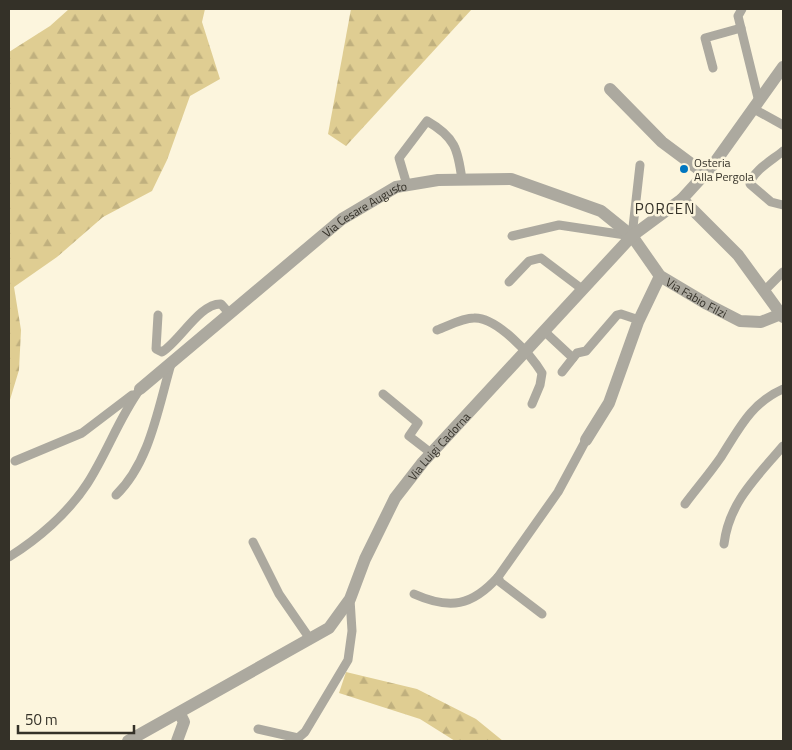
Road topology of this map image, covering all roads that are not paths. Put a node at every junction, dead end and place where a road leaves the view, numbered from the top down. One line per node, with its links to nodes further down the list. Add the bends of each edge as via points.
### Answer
1 (742, 9): 2 (lane, via 738,16)
2 (741, 28): 4 (lane, via 705,38); 6 (lane)
3 (783, 67): 6 (street, Via Luigi Cadorna)
4 (714, 68)
5 (610, 89): 10 (street, via 662,142)
6 (756, 105): 7 (lane); 10 (street, Via Luigi Cadorna)
7 (783, 125)
8 (783, 151): 14 (lane, via 760,169 750,184 771,202)
9 (640, 165): 16 (lane)
10 (705, 174): 13 (street, Via Luigi Cadorna)
11 (462, 180): 12 (street, Via Cesare Augusto); 12 (lane, via 454,144 444,131 427,120 399,158); 16 (street, Via Cesare Augusto, via 511,179 601,211)
12 (407, 185): 22 (street, Via Cesare Augusto, via 396,187 342,219)
13 (682, 199): 16 (street, Via Luigi Cadorna); 21 (street, via 738,255)
14 (783, 205)
15 (512, 236): 16 (lane, via 559,225)
16 (632, 236): 18 (street, Via Fabio Filzi); 20 (street, Via Luigi Cadorna)
17 (783, 272): 21 (lane)
18 (660, 276): 24 (street, Via Fabio Filzi, via 740,321 762,322); 25 (street)
19 (509, 282): 20 (lane, via 530,261 541,258)
20 (582, 289): 27 (street, Via Luigi Cadorna)
21 (764, 291): 24 (street)
22 (229, 313): 23 (lane, via 221,304 215,304 200,314 162,352 156,349); 30 (street, Via Cesare Augusto)
23 (158, 315)
24 (782, 315)
25 (639, 320): 29 (lane, via 616,315 586,351); 36 (street, via 609,403)
26 (437, 330): 28 (lane, via 480,318 494,323)
27 (544, 330): 28 (street, Via Luigi Cadorna); 29 (lane)
28 (525, 351): 35 (lane, via 542,374); 38 (street, Via Luigi Cadorna)
29 (573, 358): 31 (lane)
30 (171, 364): 32 (street, Via Cesare Augusto); 40 (lane, via 150,439 127,484)
31 (562, 372)
32 (140, 389): 39 (lane, via 82,433); 44 (lane, via 86,485 48,528)
33 (783, 389): 41 (lane, via 765,398 749,413)
34 (383, 394): 38 (lane, via 418,423 409,436)
35 (532, 404)
36 (586, 440): 45 (lane, via 558,492)
37 (783, 446): 43 (lane, via 735,504 725,530)
38 (431, 453): 47 (street, Via Luigi Cadorna, via 395,498 365,559)
39 (15, 461)
40 (116, 495)
41 (685, 504)
42 (253, 542): 49 (lane, via 279,594)
43 (724, 544)
44 (9, 557)
45 (498, 577): 46 (lane, via 472,599 453,605); 48 (lane, via 500,582)
46 (414, 594)
47 (350, 599): 49 (street, Via Luigi Cadorna, via 329,628); 51 (lane, via 352,632 348,660 305,732 298,738)
48 (542, 614)
49 (310, 639): 50 (street, Via Luigi Cadorna)
50 (180, 714): 52 (street, Via Luigi Cadorna); 53 (street, via 184,722)
51 (258, 728)
52 (128, 741)
53 (177, 741)

